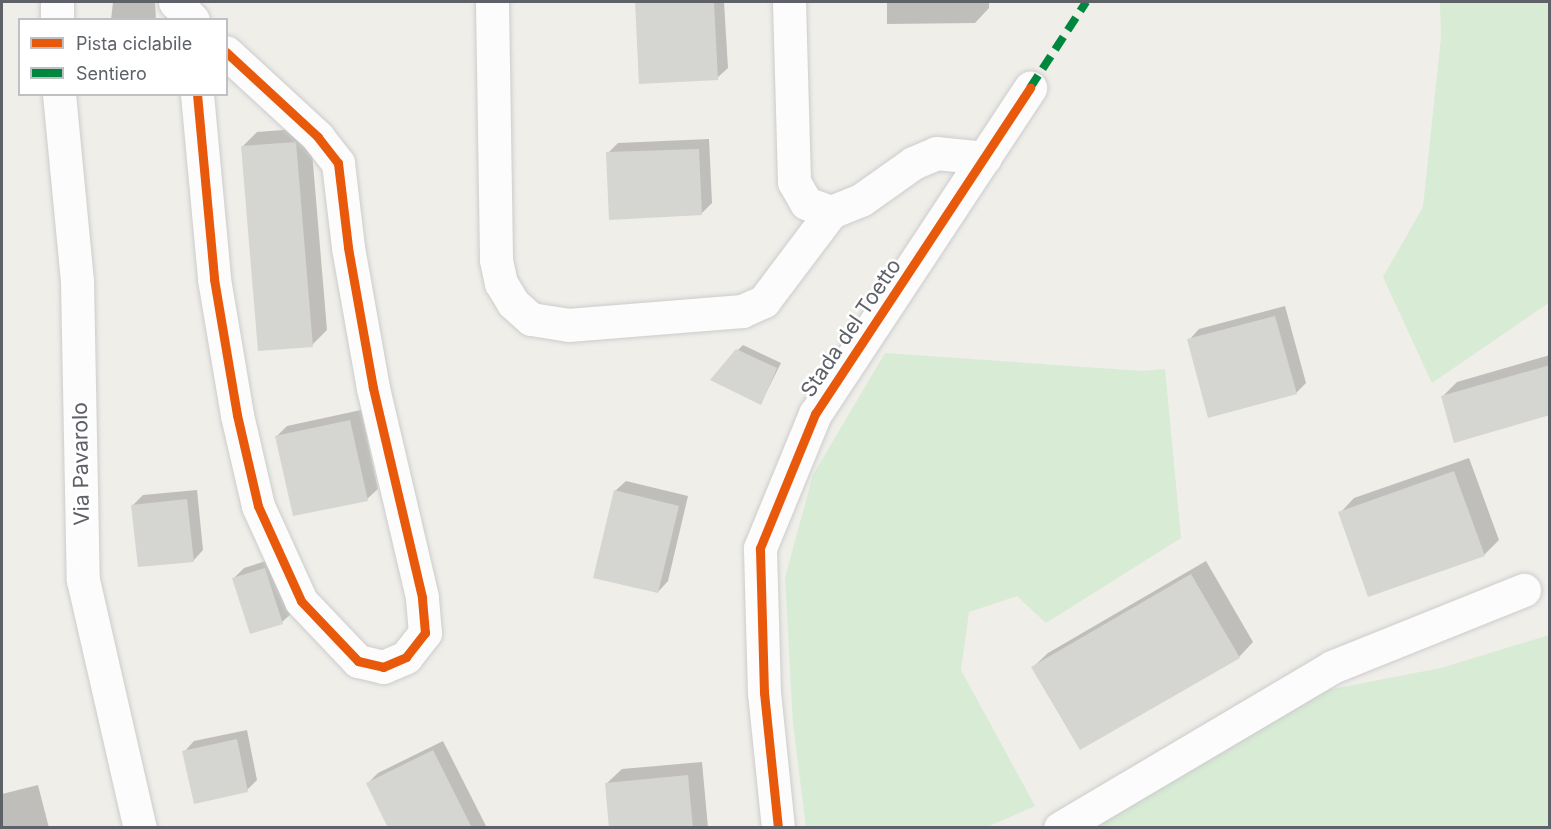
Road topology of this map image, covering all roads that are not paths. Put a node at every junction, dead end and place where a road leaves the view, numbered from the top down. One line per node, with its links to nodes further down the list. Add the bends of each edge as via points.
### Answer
1 (57, 2): 5 (street)
2 (174, 2): 6 (street); 7 (street)
3 (492, 2): 13 (street, via 496,260 501,283 513,303 531,319 568,325 742,311 764,301)
4 (789, 2): 13 (street, via 794,182 806,203)
5 (57, 18)
6 (181, 18)
7 (191, 18)
8 (228, 54): 11 (street, via 318,137 338,164 348,248 373,388 422,597 425,633 406,657 383,667 358,661 335,642 301,601 258,507 214,279)
9 (1030, 88): 12 (street, Stada del Toetto)
10 (59, 96): 15 (street, Via Pavarolo, via 77,280 84,580)
11 (197, 96)
12 (985, 158): 13 (street, via 936,153 913,163 861,200); 16 (street, Stada del Toetto, via 815,414 760,548 764,693)
13 (831, 212)
14 (1524, 590): 17 (street, via 1332,667)
15 (140, 828)
16 (778, 828)
17 (1060, 828)

